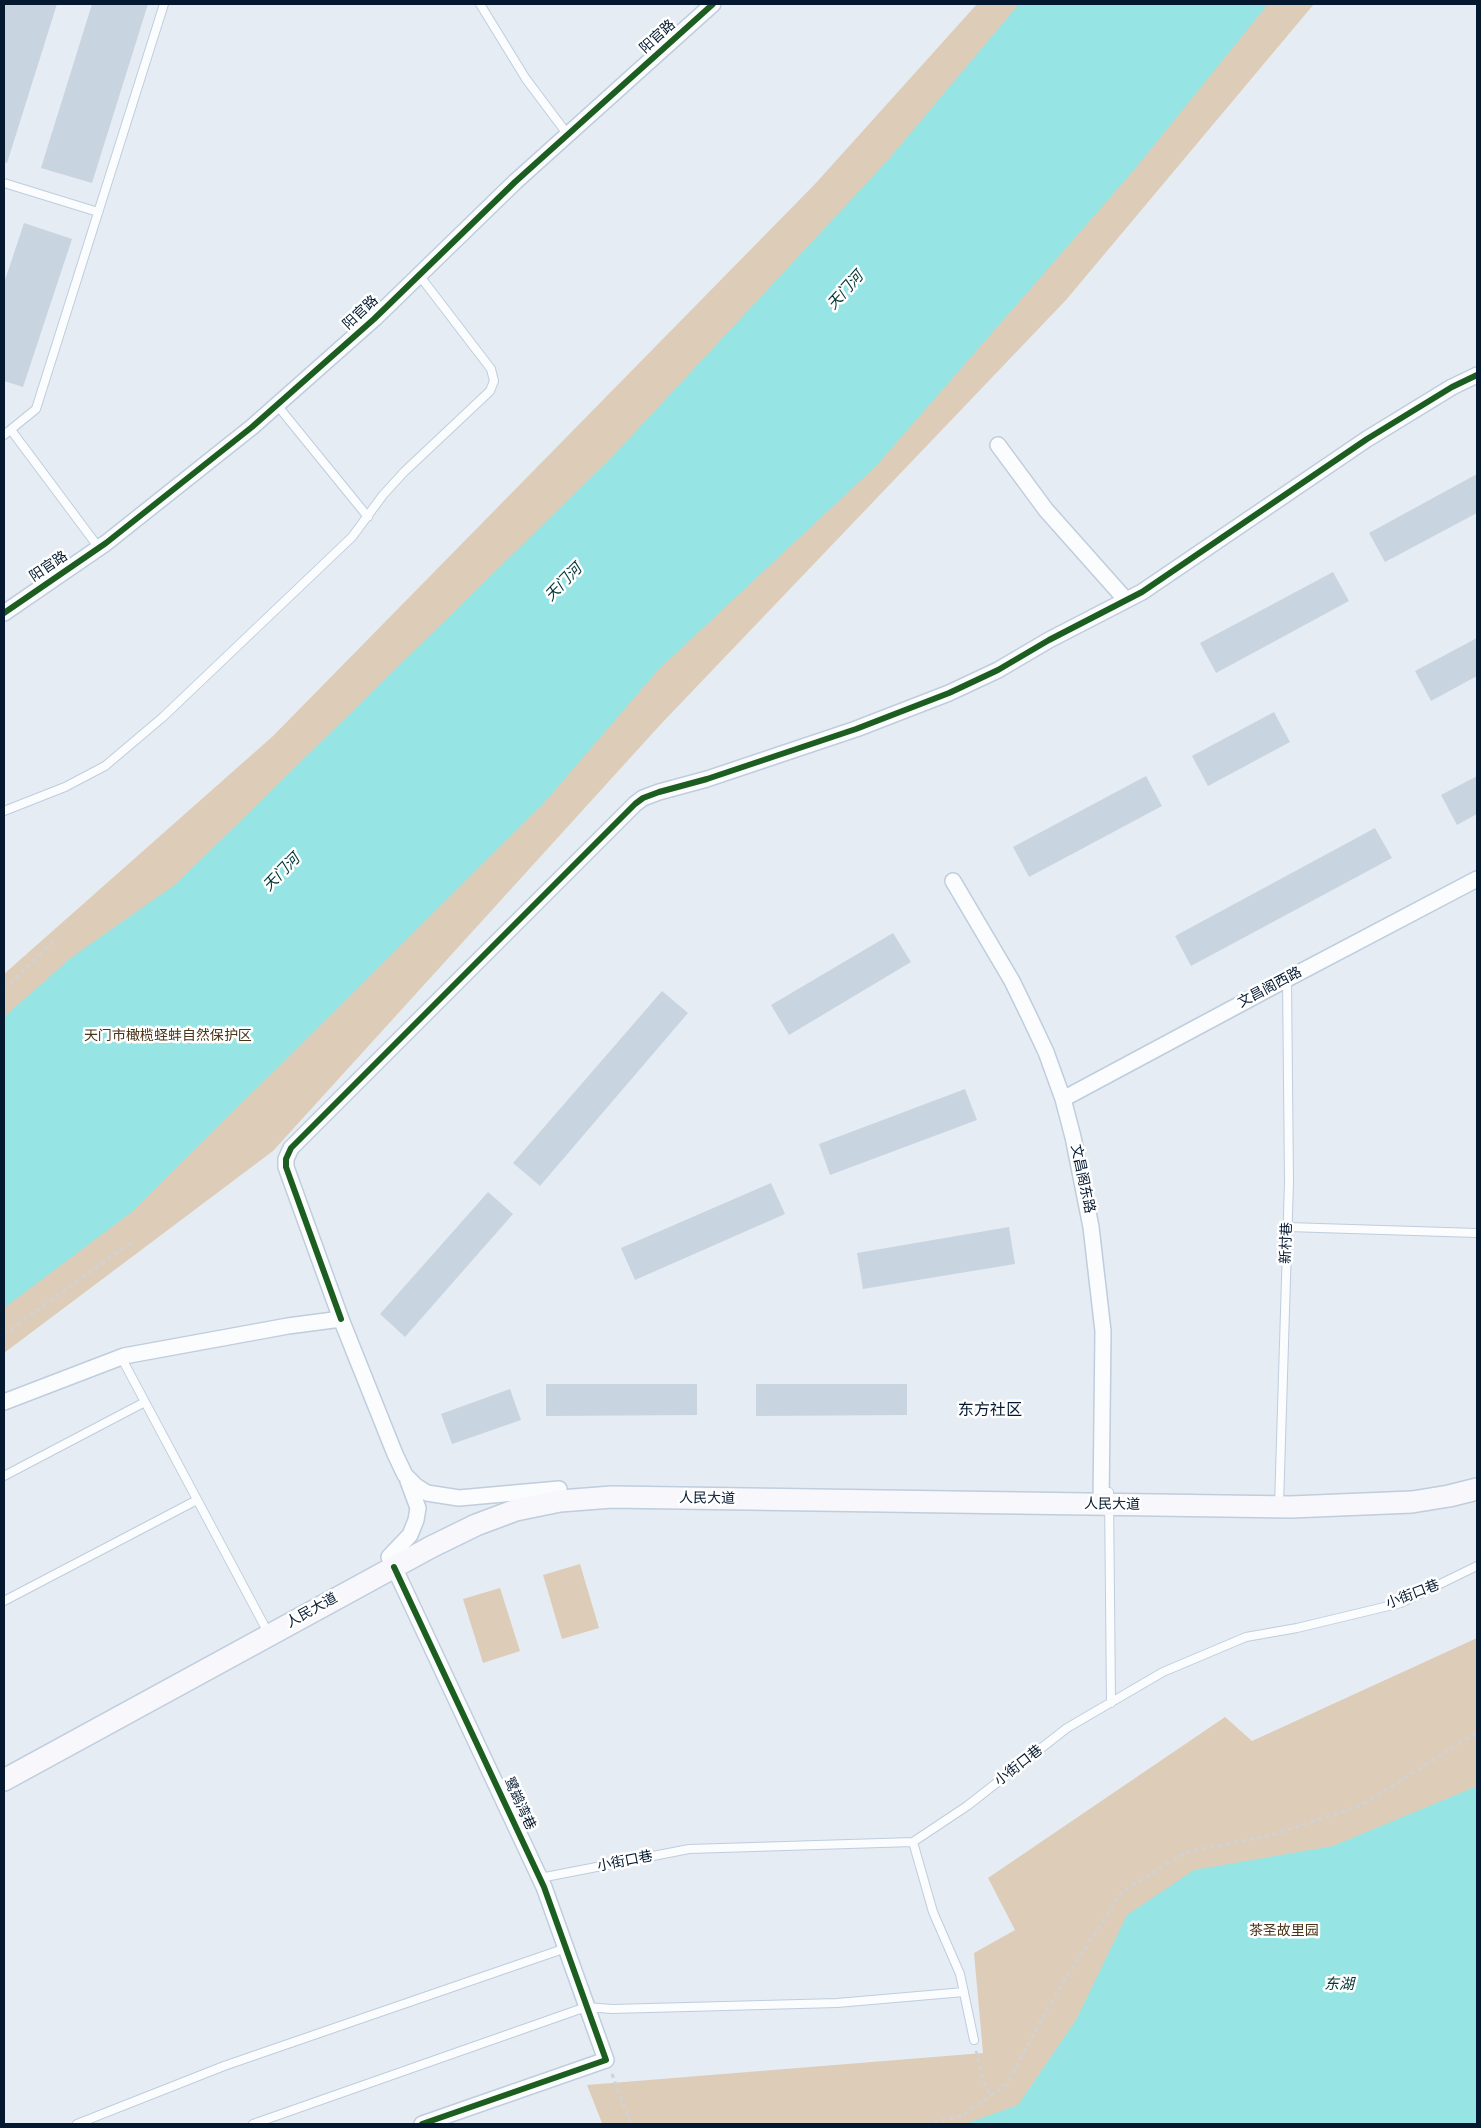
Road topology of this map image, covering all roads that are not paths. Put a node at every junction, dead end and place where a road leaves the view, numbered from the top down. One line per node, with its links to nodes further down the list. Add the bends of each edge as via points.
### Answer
1 (164, 4): 6 (lane)
2 (480, 4): 4 (lane, via 526,79)
3 (713, 4): 4 (street, 阳官路)
4 (568, 135): 7 (street, 阳官路)
5 (4, 183): 6 (lane)
6 (98, 212): 10 (lane, via 36,409)
7 (419, 275): 9 (street, 阳官路); 13 (lane, via 491,369 494,381 490,391 394,484)
8 (1477, 374): 15 (street, via 1367,438)
9 (277, 405): 13 (lane); 14 (street, 阳官路)
10 (11, 430): 11 (lane); 14 (lane)
11 (4, 435)
12 (998, 445): 15 (street, via 1046,510)
13 (368, 517): 17 (lane, via 352,537 261,625 163,717 105,766 65,787)
14 (99, 548): 16 (street, 阳官路)
15 (1126, 600): 24 (street, via 949,693 856,729 659,792 635,804 291,1148 286,1167)
16 (4, 613)
17 (4, 810)
18 (1477, 879): 20 (street, 文昌阁西路)
19 (953, 881): 21 (street, 文昌阁东路, via 1012,980 1046,1052)
20 (1287, 979): 21 (street, 文昌阁西路); 22 (lane, 新村巷)
21 (1063, 1099): 33 (street, 文昌阁东路, via 1092,1227 1098,1280 1103,1340)
22 (1288, 1228): 23 (lane); 35 (lane, 新村巷)
23 (1477, 1233)
24 (342, 1319): 25 (street, via 144,1351); 28 (street)
25 (122, 1358): 26 (street); 27 (lane)
26 (4, 1402)
27 (145, 1402): 29 (lane); 34 (lane)
28 (405, 1475): 31 (street, via 427,1493 459,1498); 36 (street, via 418,1508 410,1535)
29 (4, 1476)
30 (1477, 1476): 35 (main road, 人民大道, via 1410,1490)
31 (559, 1489): 33 (main road, 人民大道, via 612,1485); 36 (main road, 人民大道, via 512,1499 471,1514)
32 (1477, 1489): 35 (main road, 人民大道, via 1412,1502 1371,1505)
33 (1105, 1498): 35 (main road, 人民大道); 36 (main road, 人民大道, via 612,1497 560,1501 516,1510); 40 (lane)
34 (197, 1500): 38 (lane); 39 (lane)
35 (1279, 1500)
36 (392, 1562): 39 (main road, 人民大道); 42 (main road, 人民大道); 44 (street, 鹭鹚湾巷)
37 (1477, 1566): 40 (lane, 小街口巷, via 1401,1603 1246,1637 1218,1647 1163,1672)
38 (4, 1601)
39 (264, 1625): 41 (main road, 人民大道)
40 (1111, 1702): 43 (lane, 小街口巷, via 1067,1728 967,1806)
41 (4, 1767)
42 (4, 1780)
43 (913, 1842): 44 (lane, 小街口巷, via 689,1849); 46 (lane, via 934,1912 960,1974)
44 (540, 1878): 45 (street, 鹭鹚湾巷)
45 (566, 1948): 47 (street, 鹭鹚湾巷); 49 (lane, via 224,2066)
46 (964, 1992): 47 (lane, via 837,2003); 48 (lane)
47 (586, 2008): 50 (lane); 51 (street, 鹭鹚湾巷, via 606,2060)
48 (974, 2040)
49 (77, 2124)
50 (253, 2124)
51 (422, 2124)

